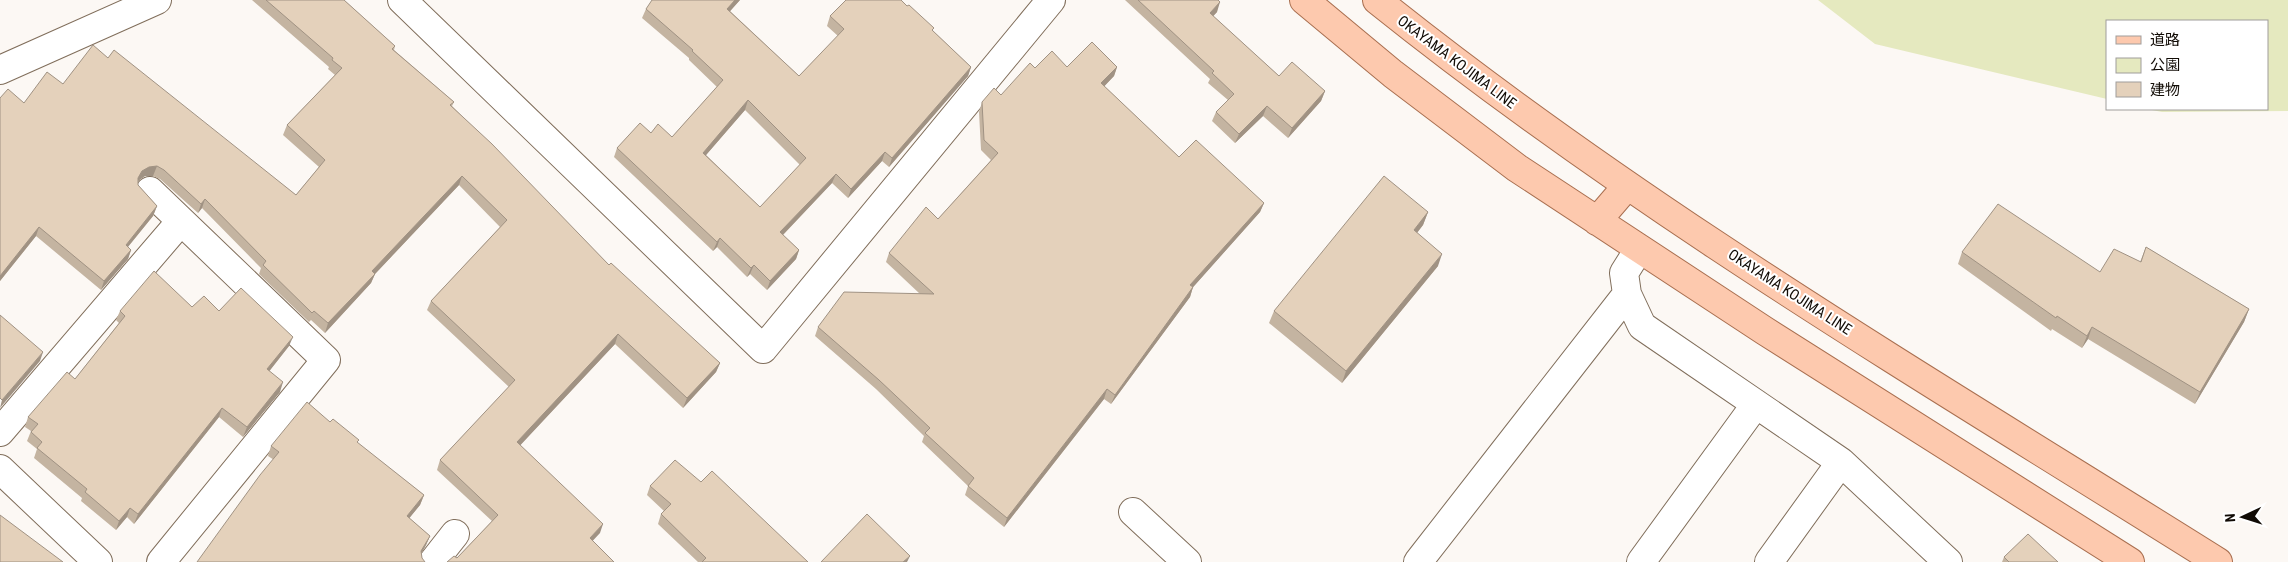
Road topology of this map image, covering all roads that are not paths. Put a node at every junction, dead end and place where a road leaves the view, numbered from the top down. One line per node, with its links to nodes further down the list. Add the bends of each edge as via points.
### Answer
1 (157, 0): 6 (street)
2 (402, 0): 3 (street, via 763,349)
3 (1051, 0)
4 (1304, 0): 10 (main road, via 1393,74 1517,168)
5 (1377, 0): 7 (main road, OKAYAMA KOJIMA LINE)
6 (0, 70)
7 (1626, 186): 10 (main road); 28 (main road, OKAYAMA KOJIMA LINE)
8 (150, 191): 9 (street)
9 (181, 220): 14 (street); 20 (street, via 326,360)
10 (1598, 221): 11 (main road)
11 (1639, 249): 12 (street, via 1624,273); 27 (main road)
12 (1627, 294): 13 (street, via 1642,326); 23 (street)
13 (1756, 404): 15 (street); 24 (street)
14 (0, 432)
15 (1841, 462): 25 (street); 26 (street)
16 (0, 469): 19 (street)
17 (1133, 512): 22 (street)
18 (455, 534): 21 (street)
19 (98, 562)
20 (161, 562)
21 (433, 562)
22 (1187, 562)
23 (1418, 562)
24 (1641, 562)
25 (1769, 562)
26 (1948, 562)
27 (2130, 562)
28 (2218, 562)

